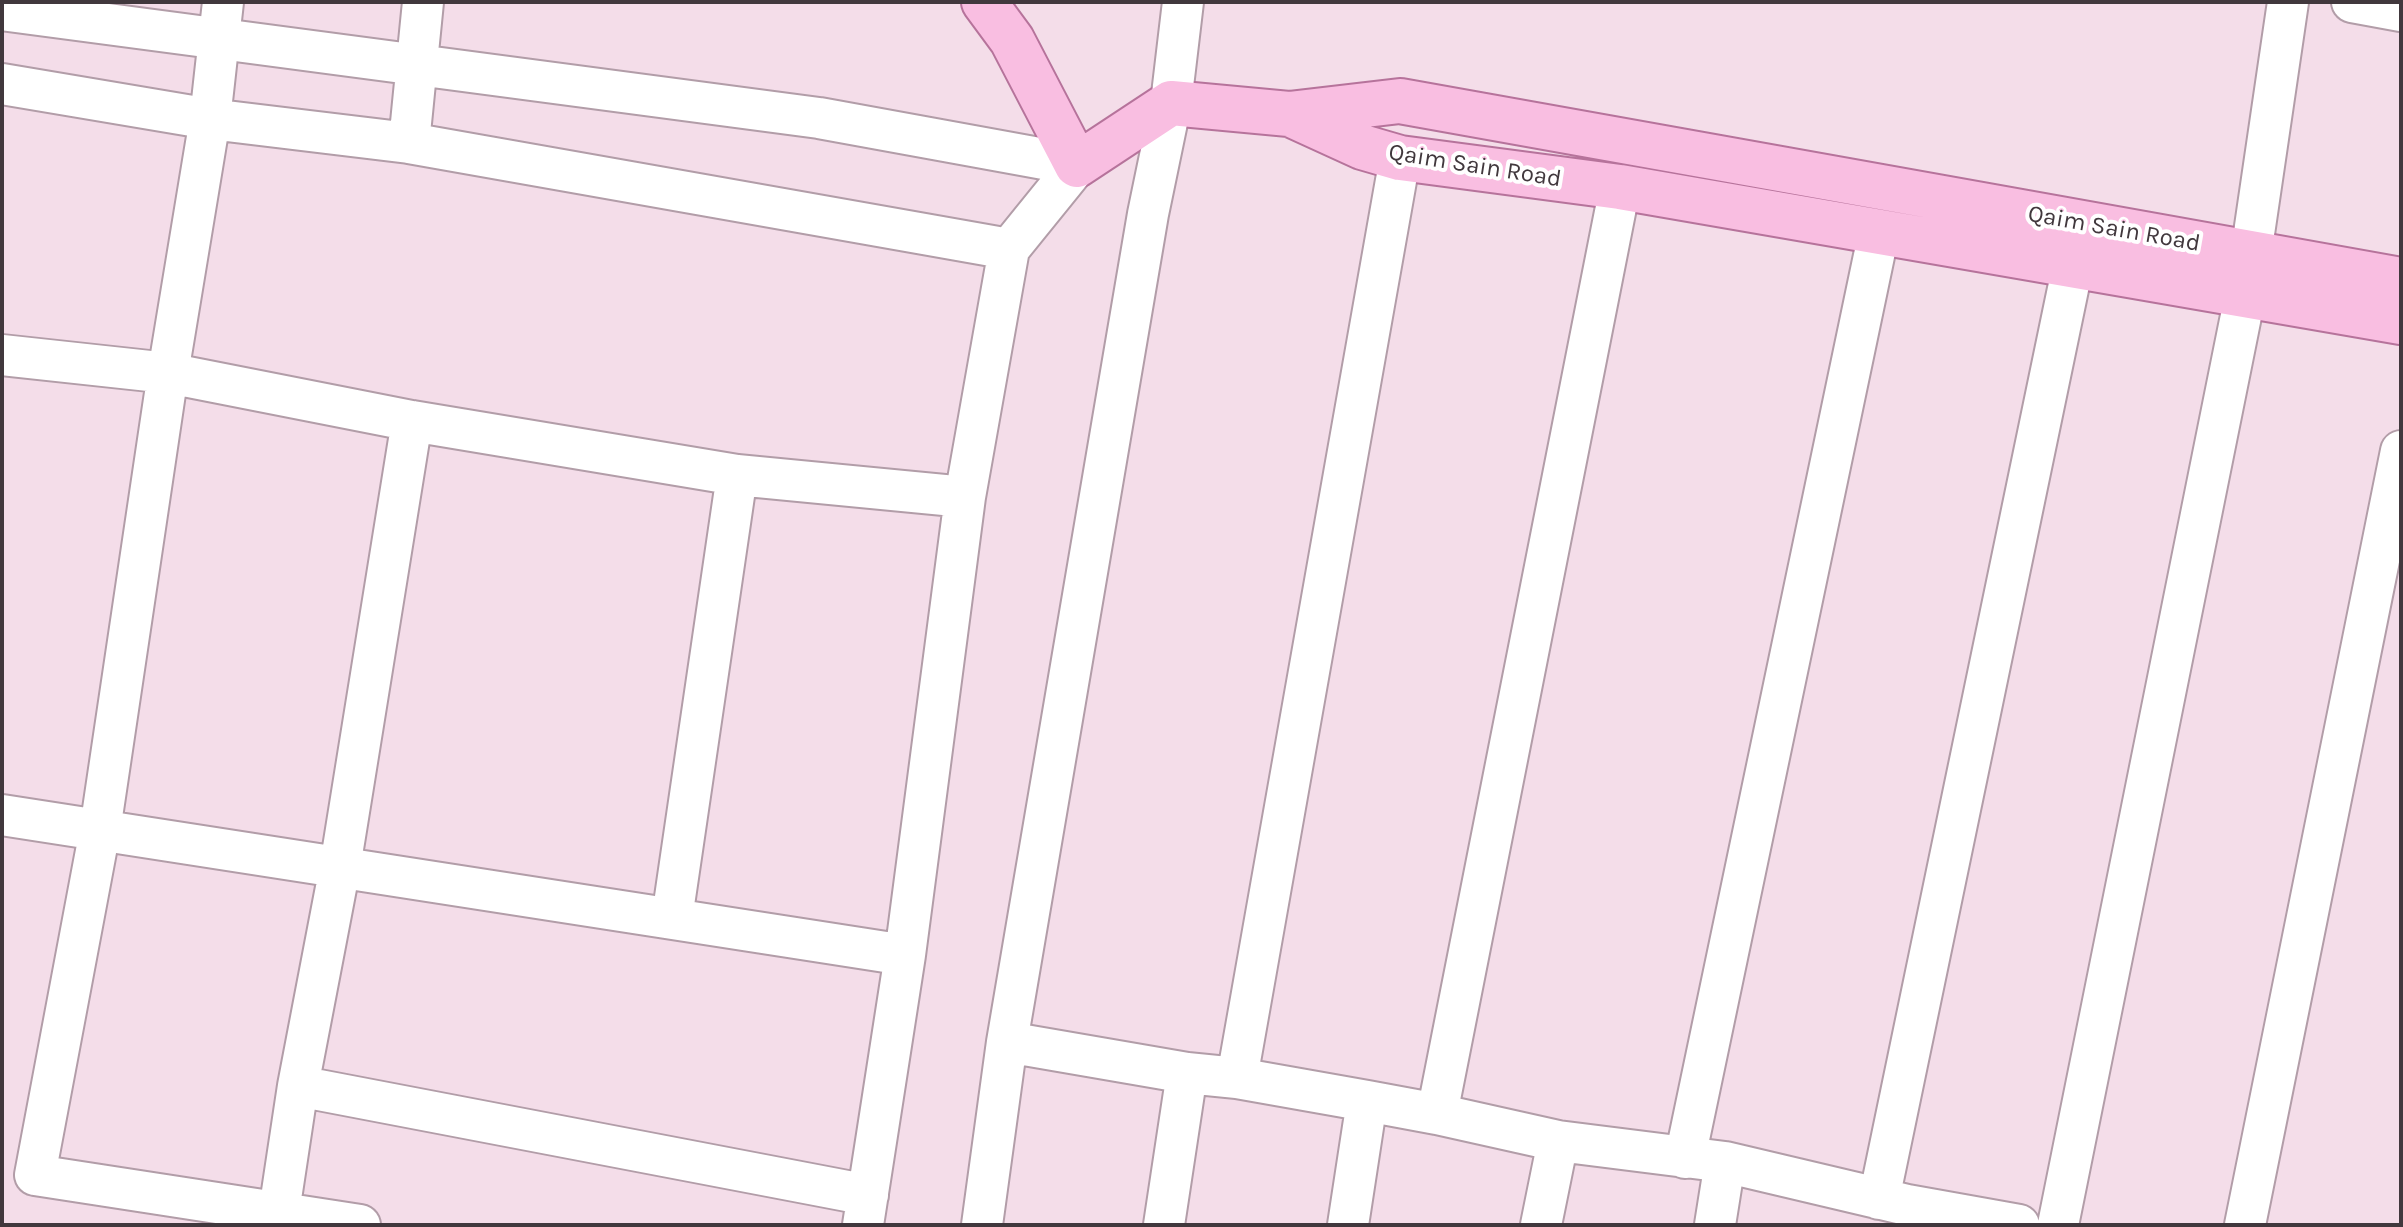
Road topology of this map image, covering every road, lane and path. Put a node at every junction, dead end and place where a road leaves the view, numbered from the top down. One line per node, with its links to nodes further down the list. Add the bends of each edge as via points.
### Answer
1 (423, 2): 10 (street)
2 (984, 2): 9 (main road)
3 (1183, 2): 12 (street)
4 (2288, 2): 22 (street)
5 (2352, 2): 7 (street)
6 (2, 10): 8 (street)
7 (2401, 11)
8 (221, 20): 10 (street); 14 (street)
9 (1015, 21): 17 (main road)
10 (416, 65): 15 (street); 17 (street, via 819,118)
11 (2, 84): 14 (street)
12 (1171, 103): 13 (main road); 17 (main road); 36 (street)
13 (1289, 114): 16 (main road, Qaim Sain Road); 22 (main road, Qaim Sain Road, via 1400,101)
14 (210, 119): 15 (street); 26 (street)
15 (409, 143): 20 (street)
16 (1400, 158): 18 (main road, Qaim Sain Road); 38 (street)
17 (1077, 165): 20 (street)
18 (1620, 187): 19 (main road, Qaim Sain Road); 41 (street)
19 (1879, 232): 21 (main road, Qaim Sain Road); 43 (street)
20 (1009, 249): 30 (street)
21 (2073, 265): 22 (main road, Qaim Sain Road); 47 (street)
22 (2248, 275): 23 (main road, Qaim Sain Road); 24 (main road, Qaim Sain Road); 56 (street)
23 (2401, 280)
24 (2401, 322)
25 (2, 355): 26 (street)
26 (168, 373): 27 (street); 32 (street)
27 (412, 421): 29 (street); 33 (street)
28 (2401, 451): 57 (street)
29 (737, 475): 30 (street); 34 (street)
30 (965, 497): 35 (street)
31 (2, 815): 32 (street)
32 (100, 830): 33 (street); 45 (street)
33 (340, 867): 34 (street); 39 (street)
34 (672, 918): 35 (street)
35 (905, 955): 46 (street)
36 (1007, 1042): 37 (street); 50 (street)
37 (1187, 1073): 38 (street); 51 (street)
38 (1237, 1078): 40 (street)
39 (298, 1086): 46 (street); 48 (street)
40 (1367, 1101): 41 (street); 52 (street)
41 (1437, 1114): 42 (street)
42 (1558, 1141): 43 (street); 53 (street)
43 (1685, 1158): 44 (street)
44 (1725, 1162): 47 (street); 54 (street)
45 (18, 1174): 48 (street)
46 (865, 1210)
47 (1897, 1210): 55 (street)
48 (278, 1219): 49 (street)
49 (360, 1225)
50 (982, 1225)
51 (1164, 1225)
52 (1348, 1225)
53 (1541, 1225)
54 (1715, 1225)
55 (2019, 1225)
56 (2058, 1225)
57 (2245, 1225)

